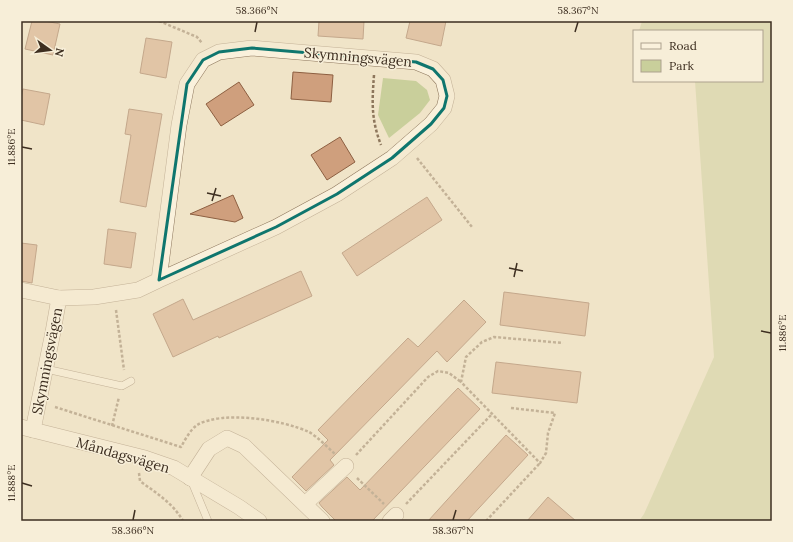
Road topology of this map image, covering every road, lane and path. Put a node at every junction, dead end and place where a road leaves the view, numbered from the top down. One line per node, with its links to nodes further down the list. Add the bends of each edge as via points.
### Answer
1 (159, 21): 2 (path, via 197,37)
2 (211, 56): 3 (street, Skymningsvägen, via 219,52 252,48); 7 (street, Skymningsvägen, via 203,60 187,84 179,125)
3 (376, 59): 4 (street, Skymningsvägen, via 416,62 433,69 443,80 447,96 444,108 431,124); 5 (path, via 371,104 375,129)
4 (407, 145): 5 (street, Skymningsvägen); 6 (path)
5 (390, 159): 7 (street, Skymningsvägen, via 337,194 276,227)
6 (472, 227)
7 (159, 280): 9 (street, Skymningsvägen, via 138,290)
8 (21, 290): 10 (street)
9 (114, 294): 10 (street, Skymningsvägen, via 94,298); 15 (path, via 124,372)
10 (59, 298): 12 (street, Skymningsvägen)
11 (563, 343): 14 (path, via 494,337 482,342 466,357)
12 (46, 369): 15 (lane); 19 (street, Skymningsvägen)
13 (131, 381): 15 (lane)
14 (460, 382): 17 (path); 23 (path, via 449,373 438,371 428,377)
15 (122, 386): 18 (path)
16 (511, 408): 22 (path, via 555,413 548,433 546,453)
17 (492, 414): 22 (path); 26 (path)
18 (112, 426)
19 (27, 429): 21 (street, Måndagsvägen)
20 (152, 438): 21 (path)
21 (145, 458): 24 (street, Måndagsvägen, via 174,468); 27 (path, via 139,474 140,481 168,502)
22 (540, 463): 31 (path)
23 (346, 466): 25 (street)
24 (190, 478): 25 (street, via 209,448 227,438 244,446); 28 (lane); 29 (street, Måndagsvägen)
25 (305, 504): 30 (street)
26 (393, 518)
27 (183, 521)
28 (208, 521)
29 (259, 521)
30 (322, 521)
31 (486, 521)

